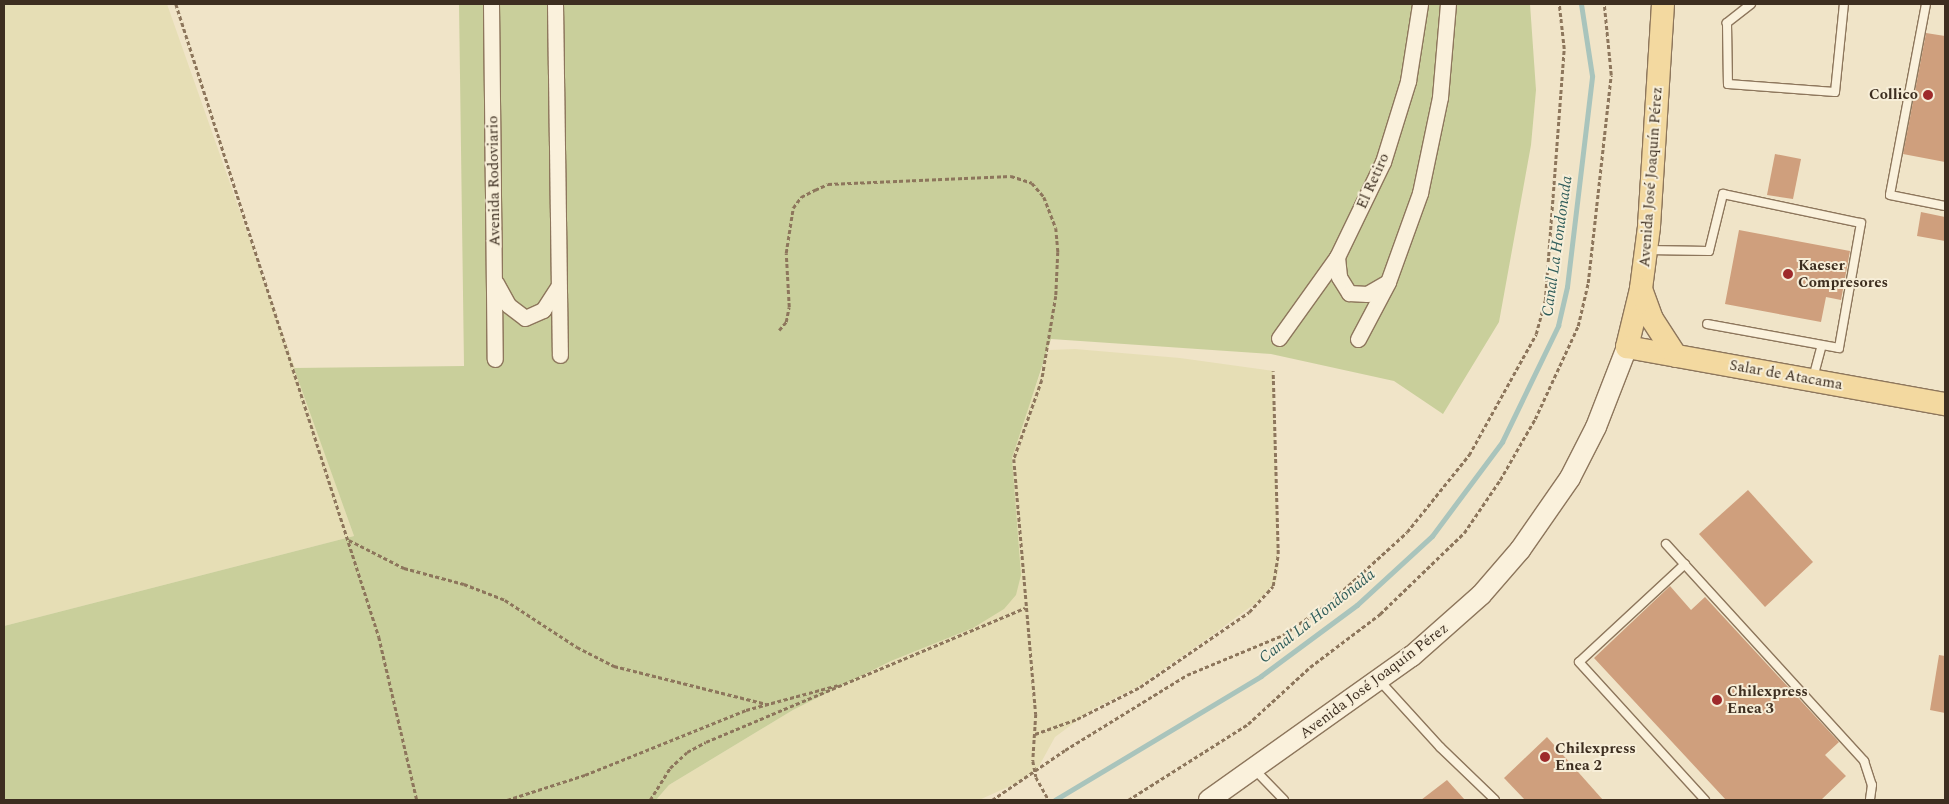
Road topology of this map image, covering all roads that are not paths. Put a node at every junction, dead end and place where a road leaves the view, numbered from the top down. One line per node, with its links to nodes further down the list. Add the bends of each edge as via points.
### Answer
1 (491, 4): 12 (street, Avenida Rodoviario)
2 (555, 4): 14 (street)
3 (1420, 4): 11 (street, El Retiro, via 1408,81 1392,136 1369,193)
4 (1448, 4): 13 (street, via 1440,97 1430,153 1411,223)
5 (1663, 4): 10 (main road, Avenida José Joaquín Pérez)
6 (1751, 4): 7 (lane, via 1727,23 1728,84 1835,92)
7 (1844, 4)
8 (1926, 4): 9 (lane, via 1890,195)
9 (1945, 206)
10 (1647, 250): 15 (main road, Avenida José Joaquín Pérez); 19 (lane, via 1709,251 1723,194 1861,223 1839,348)
11 (1337, 257): 13 (street, via 1339,277 1349,293 1367,294); 17 (street, El Retiro)
12 (495, 282): 14 (street, via 508,305 525,318 543,310); 23 (street, Avenida Rodoviario)
13 (1388, 282): 18 (street)
14 (559, 285): 21 (street)
15 (1640, 289): 20 (main road, Avenida José Joaquín Pérez); 22 (main road, via 1652,319)
16 (1707, 324): 19 (lane)
17 (1279, 338)
18 (1358, 339)
19 (1822, 345): 24 (lane)
20 (1626, 347): 22 (main road, Salar de Atacama); 28 (main road, Avenida José Joaquín Pérez, via 1596,427 1570,478 1538,526 1464,612)
21 (560, 355)
22 (1676, 356): 24 (main road, Salar de Atacama)
23 (495, 359)
24 (1812, 380): 25 (main road, Salar de Atacama)
25 (1945, 404)
26 (1666, 544): 27 (lane)
27 (1685, 564): 33 (lane, via 1579,662); 34 (lane, via 1864,761 1872,785)
28 (1379, 680): 29 (main road, Avenida José Joaquín Pérez); 32 (lane, via 1440,747)
29 (1254, 769): 30 (main road, Avenida José Joaquín Pérez); 31 (lane)
30 (1209, 800)
31 (1284, 800)
32 (1495, 800)
33 (1704, 800)
34 (1870, 800)

